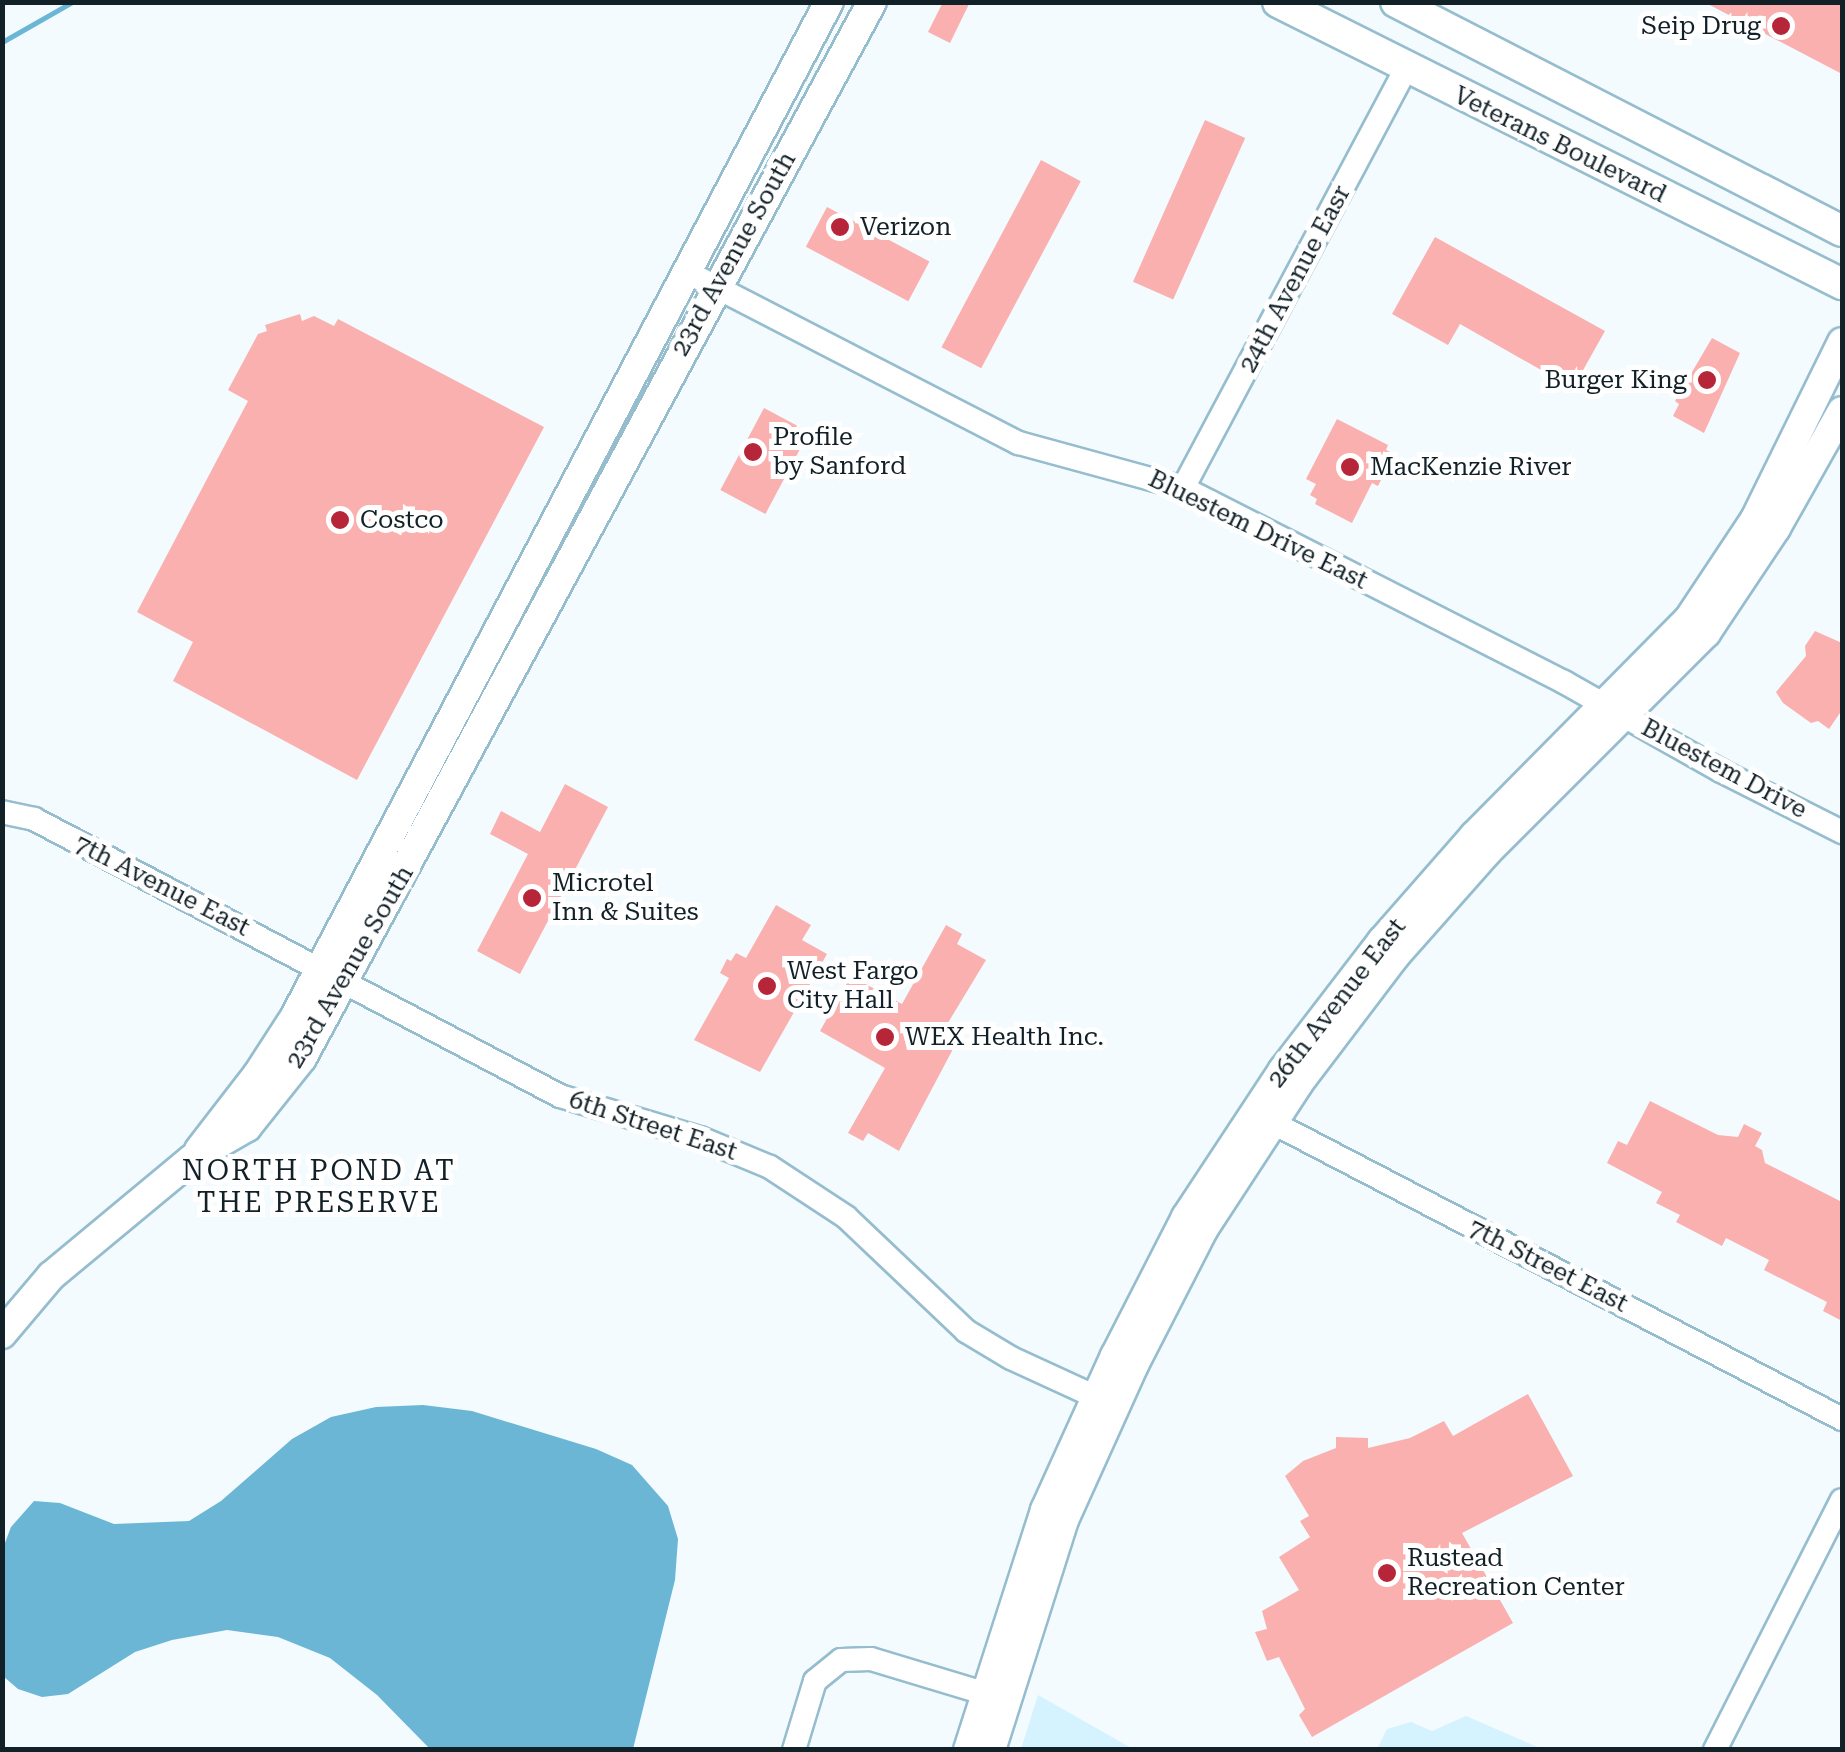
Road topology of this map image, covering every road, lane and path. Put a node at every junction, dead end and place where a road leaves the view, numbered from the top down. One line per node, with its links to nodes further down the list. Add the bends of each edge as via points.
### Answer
1 (829, 2): 7 (street, 23rd Avenue South)
2 (872, 2): 9 (street, 23rd Avenue South)
3 (1278, 2): 5 (main road, Veterans Boulevard)
4 (1396, 2): 6 (main road, Veterans Boulevard)
5 (1406, 69): 8 (main road, Veterans Boulevard); 12 (street, 24th Avenue Easr)
6 (1842, 231)
7 (686, 272): 9 (street, Bluestem Drive East); 16 (street, 23rd Avenue South)
8 (1842, 284)
9 (716, 288): 12 (street, Bluestem Drive East, via 1019,442); 17 (street, 23rd Avenue South)
10 (1842, 342): 13 (street, 26th Avenue East, via 1755,519 1688,620)
11 (1842, 411): 13 (street, 26th Avenue East, via 1706,633)
12 (1184, 488): 13 (street, Bluestem Drive East)
13 (1615, 709): 15 (street, Bluestem Drive); 18 (street, 26th Avenue East, via 1474,836 1382,941)
14 (2, 812): 16 (street, 7th Avenue East, via 34,819)
15 (1842, 832)
16 (320, 968): 17 (street, 6th Street East); 19 (street, 23rd Avenue South, via 257,1075)
17 (346, 984): 19 (street, 23rd Avenue South, via 302,1058 247,1127); 21 (street, 6th Street East, via 560,1096 700,1138 770,1167 846,1218 966,1331)
18 (1264, 1118): 21 (street, 26th Avenue East, via 1186,1217); 22 (street, 7th Street East)
19 (192, 1159): 20 (street, via 51,1276)
20 (2, 1334)
21 (1107, 1399): 24 (street, 26th Avenue East, via 1045,1510)
22 (1842, 1419)
23 (1842, 1500): 28 (street)
24 (995, 1696): 25 (street, via 872,1660 841,1660 815,1681); 26 (street, 26th Avenue East); 27 (street, 26th Avenue East)
25 (794, 1750)
26 (968, 1750)
27 (991, 1750)
28 (1714, 1750)

